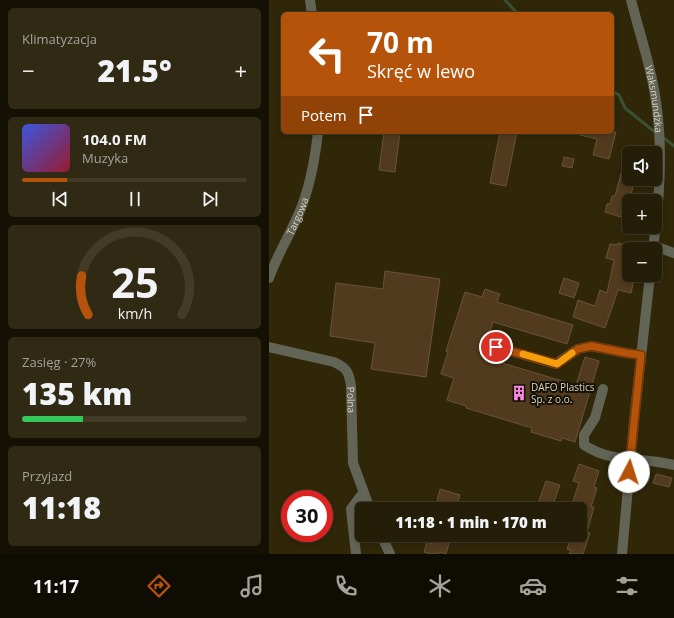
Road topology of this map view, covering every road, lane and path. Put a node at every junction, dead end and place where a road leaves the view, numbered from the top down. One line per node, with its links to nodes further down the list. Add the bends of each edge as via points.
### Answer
1 (310, 0): 3 (street)
2 (631, 0): 5 (street, Waksmundzka, via 653,87 659,123 660,172)
3 (312, 12)
4 (318, 134): 8 (street, Targowa, via 300,212)
5 (654, 242)
6 (662, 250): 7 (street)
7 (674, 253)
8 (269, 278)
9 (650, 282): 12 (street)
10 (269, 347): 16 (street, Polna, via 344,366 351,386 353,464)
11 (496, 347): 12 (street, via 557,364 578,349 591,346)
12 (641, 355): 14 (street)
13 (603, 389): 14 (street, via 595,418 585,435 584,445 609,456)
14 (631, 458): 15 (street); 21 (street)
15 (674, 465)
16 (363, 493): 17 (street, Polna); 19 (street, via 351,509)
17 (367, 502)
18 (384, 542): 20 (street)
19 (356, 554)
20 (390, 554)
21 (622, 554)

